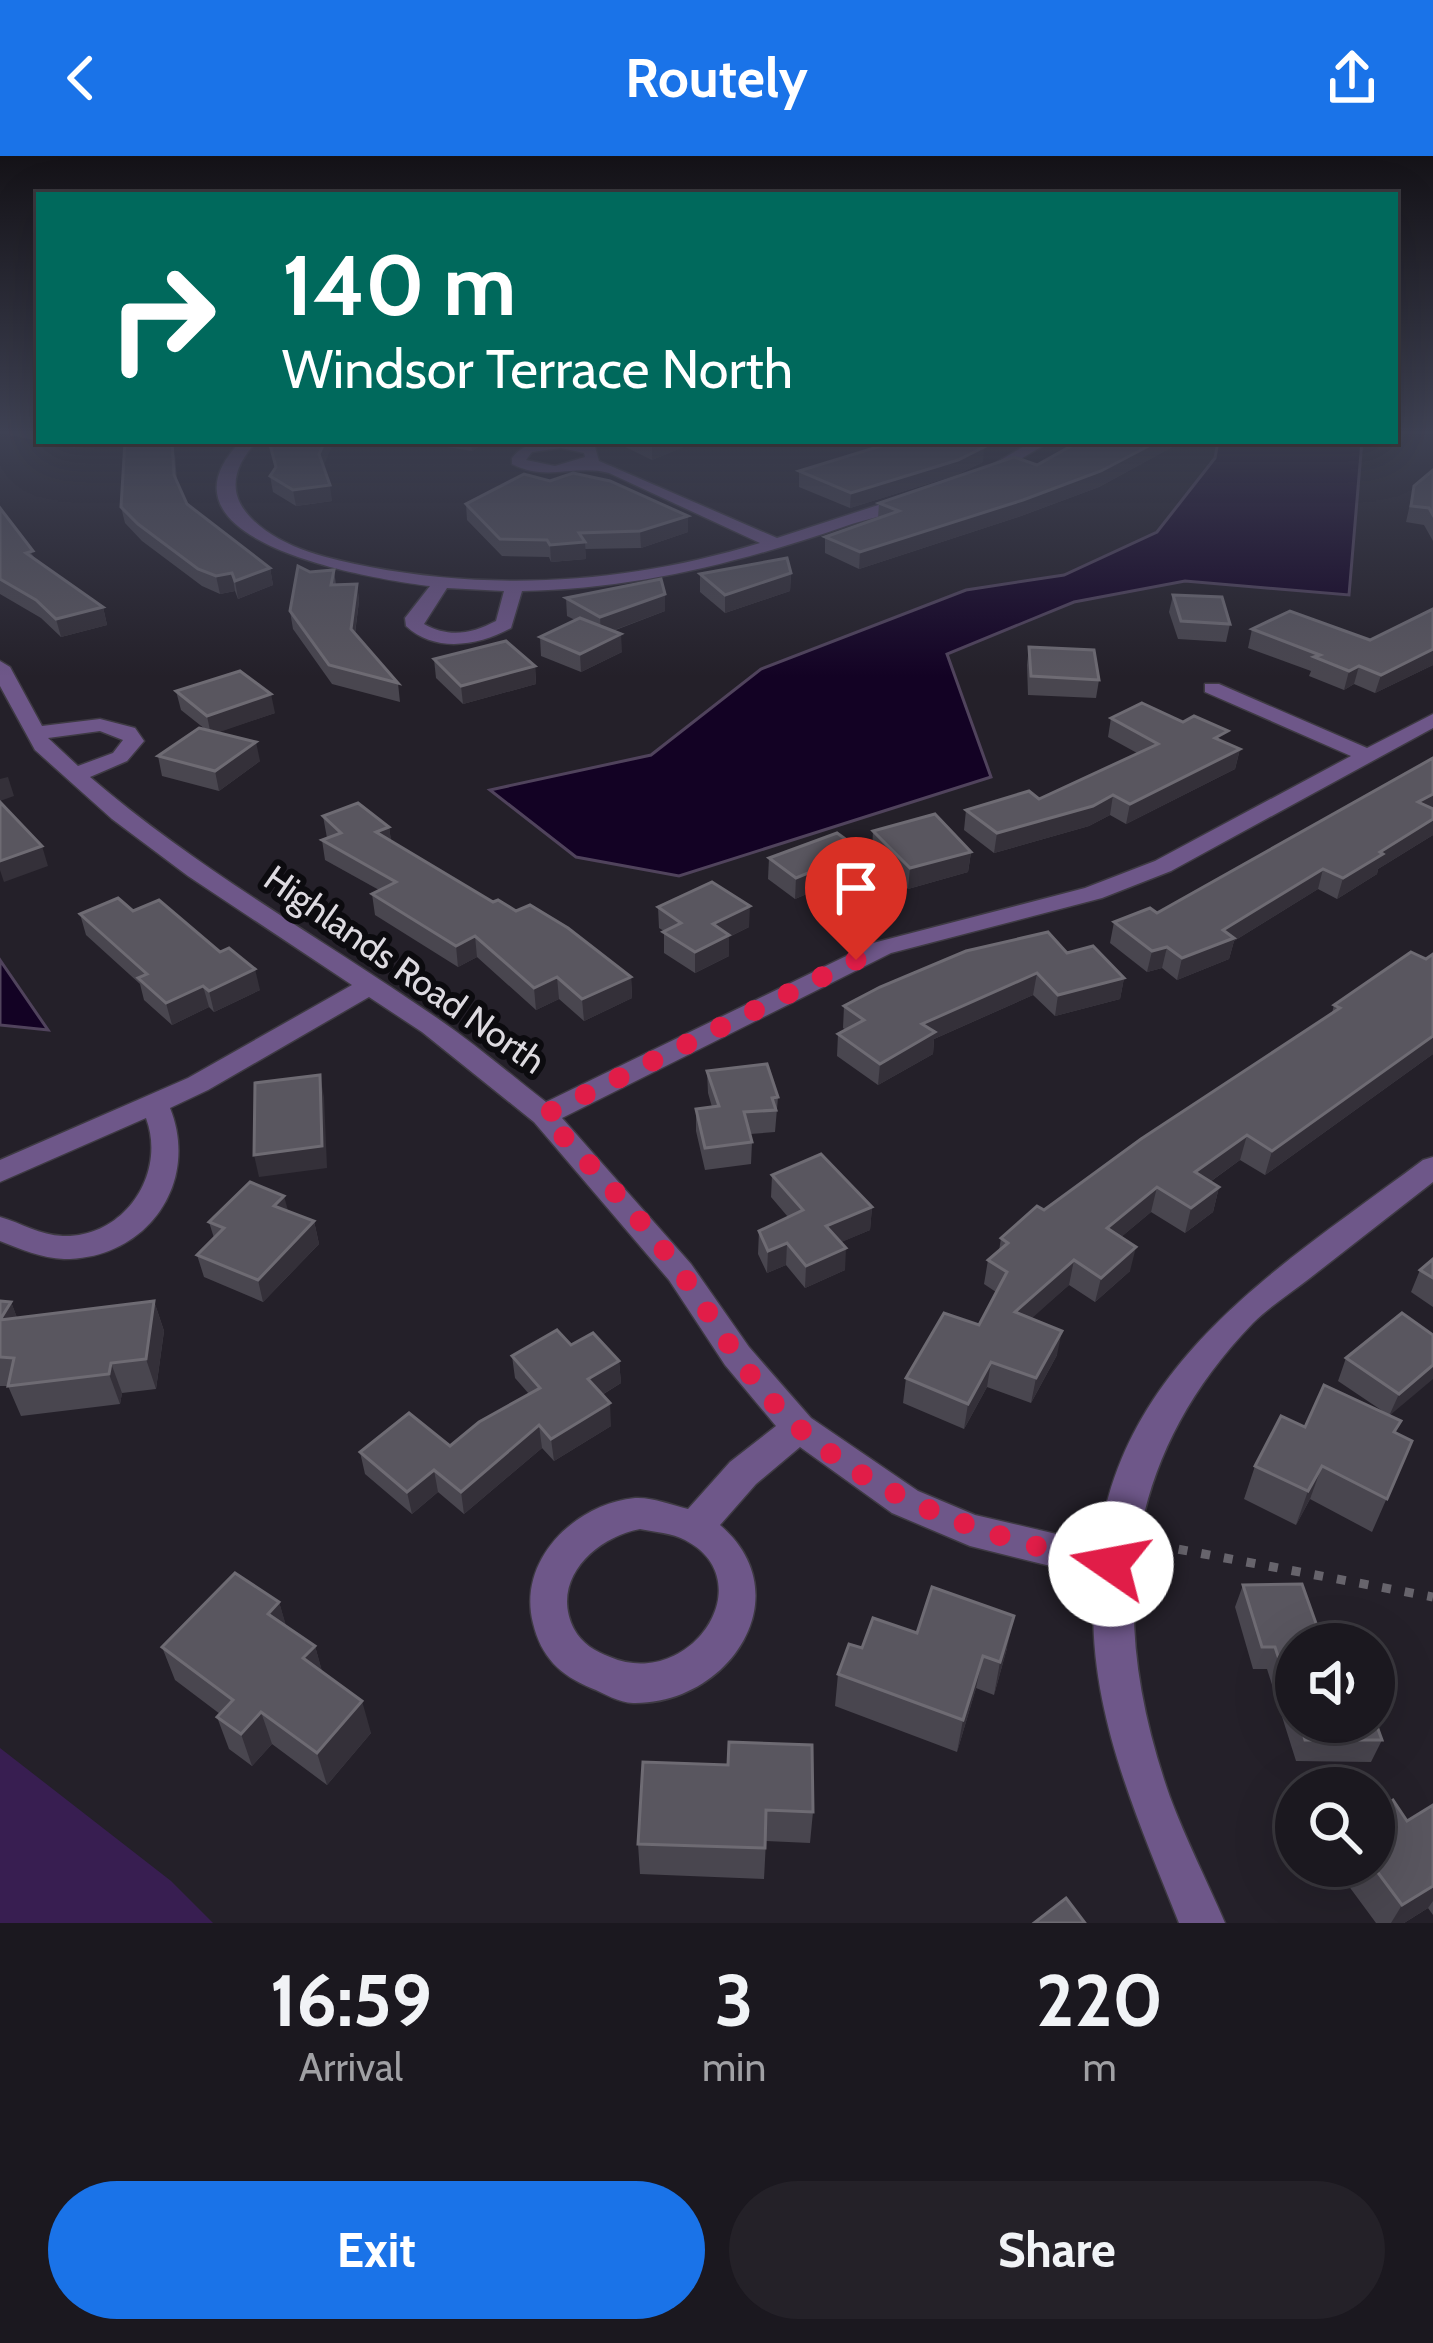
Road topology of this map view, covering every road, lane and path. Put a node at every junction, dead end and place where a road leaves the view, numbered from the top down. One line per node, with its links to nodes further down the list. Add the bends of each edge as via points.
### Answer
1 (237, 512): 5 (street, via 261,535 329,563)
2 (706, 512): 4 (street)
3 (868, 512): 4 (street)
4 (773, 543): 6 (street, via 644,576)
5 (442, 584): 6 (street); 6 (street, via 415,626 456,639 505,624)
6 (515, 585)
7 (0, 667): 10 (street, Highlands Road North)
8 (1212, 688): 11 (street)
9 (1433, 720): 11 (street)
10 (35, 733): 12 (street, Highlands Road North); 12 (street, via 100,724 128,732 134,741 120,758)
11 (1366, 755): 15 (street, via 1166,865 1059,903 883,948)
12 (75, 775): 13 (street, Highlands Road North, via 158,844)
13 (370, 986): 14 (street); 15 (street, Highlands Road North)
14 (155, 1106): 17 (street); 18 (street, via 170,1144 160,1187 137,1220 106,1239 70,1247 39,1245)
15 (544, 1115): 19 (street, Highlands Road North, via 669,1258 736,1356)
16 (1433, 1167): 21 (street, via 1216,1338 1155,1426 1128,1482)
17 (0, 1172)
18 (0, 1228)
19 (799, 1428): 20 (street); 21 (street, Highlands Road North, via 905,1502 970,1530)
20 (697, 1525): 20 (street, via 733,1562 740,1586 739,1612 711,1659 658,1684 599,1676 573,1659 548,1608 563,1554 610,1519 670,1515)
21 (1114, 1550): 22 (path); 23 (street, via 1119,1678 1148,1794)
22 (1433, 1597)
23 (1202, 1923)

